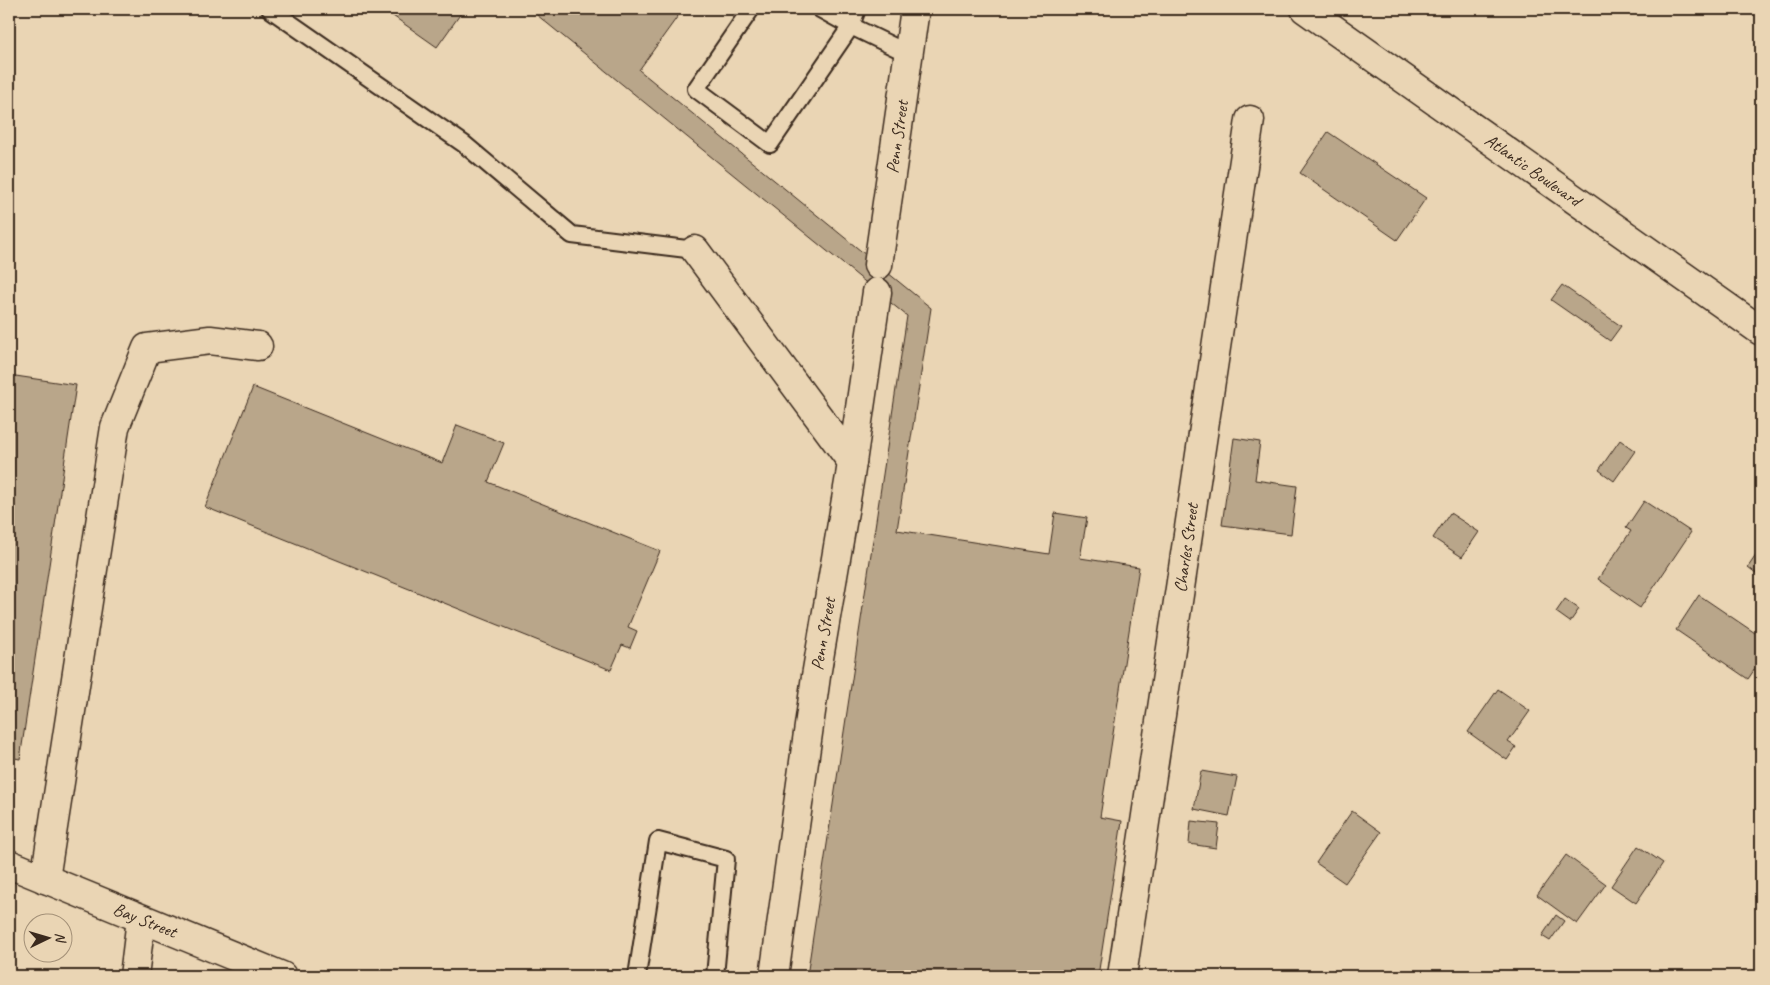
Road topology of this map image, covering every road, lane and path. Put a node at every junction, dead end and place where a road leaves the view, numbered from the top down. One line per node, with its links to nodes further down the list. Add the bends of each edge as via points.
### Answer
1 (270, 9): 10 (lane, via 464,144 572,235)
2 (751, 9): 7 (lane, via 696,90 770,144)
3 (820, 9): 7 (lane)
4 (857, 9): 7 (lane)
5 (915, 9): 8 (street, Penn Street)
6 (1305, 9): 13 (street, Atlantic Boulevard)
7 (851, 26): 8 (lane)
8 (909, 54): 11 (street, Penn Street)
9 (1250, 120): 24 (street, Charles Street)
10 (696, 250): 15 (street)
11 (878, 265)
12 (877, 292): 15 (street, Penn Street)
13 (1761, 331)
14 (258, 346): 17 (street, via 210,340 147,348 118,418)
15 (852, 462): 23 (street, Penn Street, via 816,676)
16 (9, 864): 17 (street, Bay Street)
17 (45, 879): 18 (street, Bay Street)
18 (141, 919): 19 (street); 20 (street, Bay Street)
19 (134, 976)
20 (282, 976)
21 (637, 976): 22 (lane, via 658,842 726,859)
22 (716, 976)
23 (774, 976)
24 (1122, 976)

